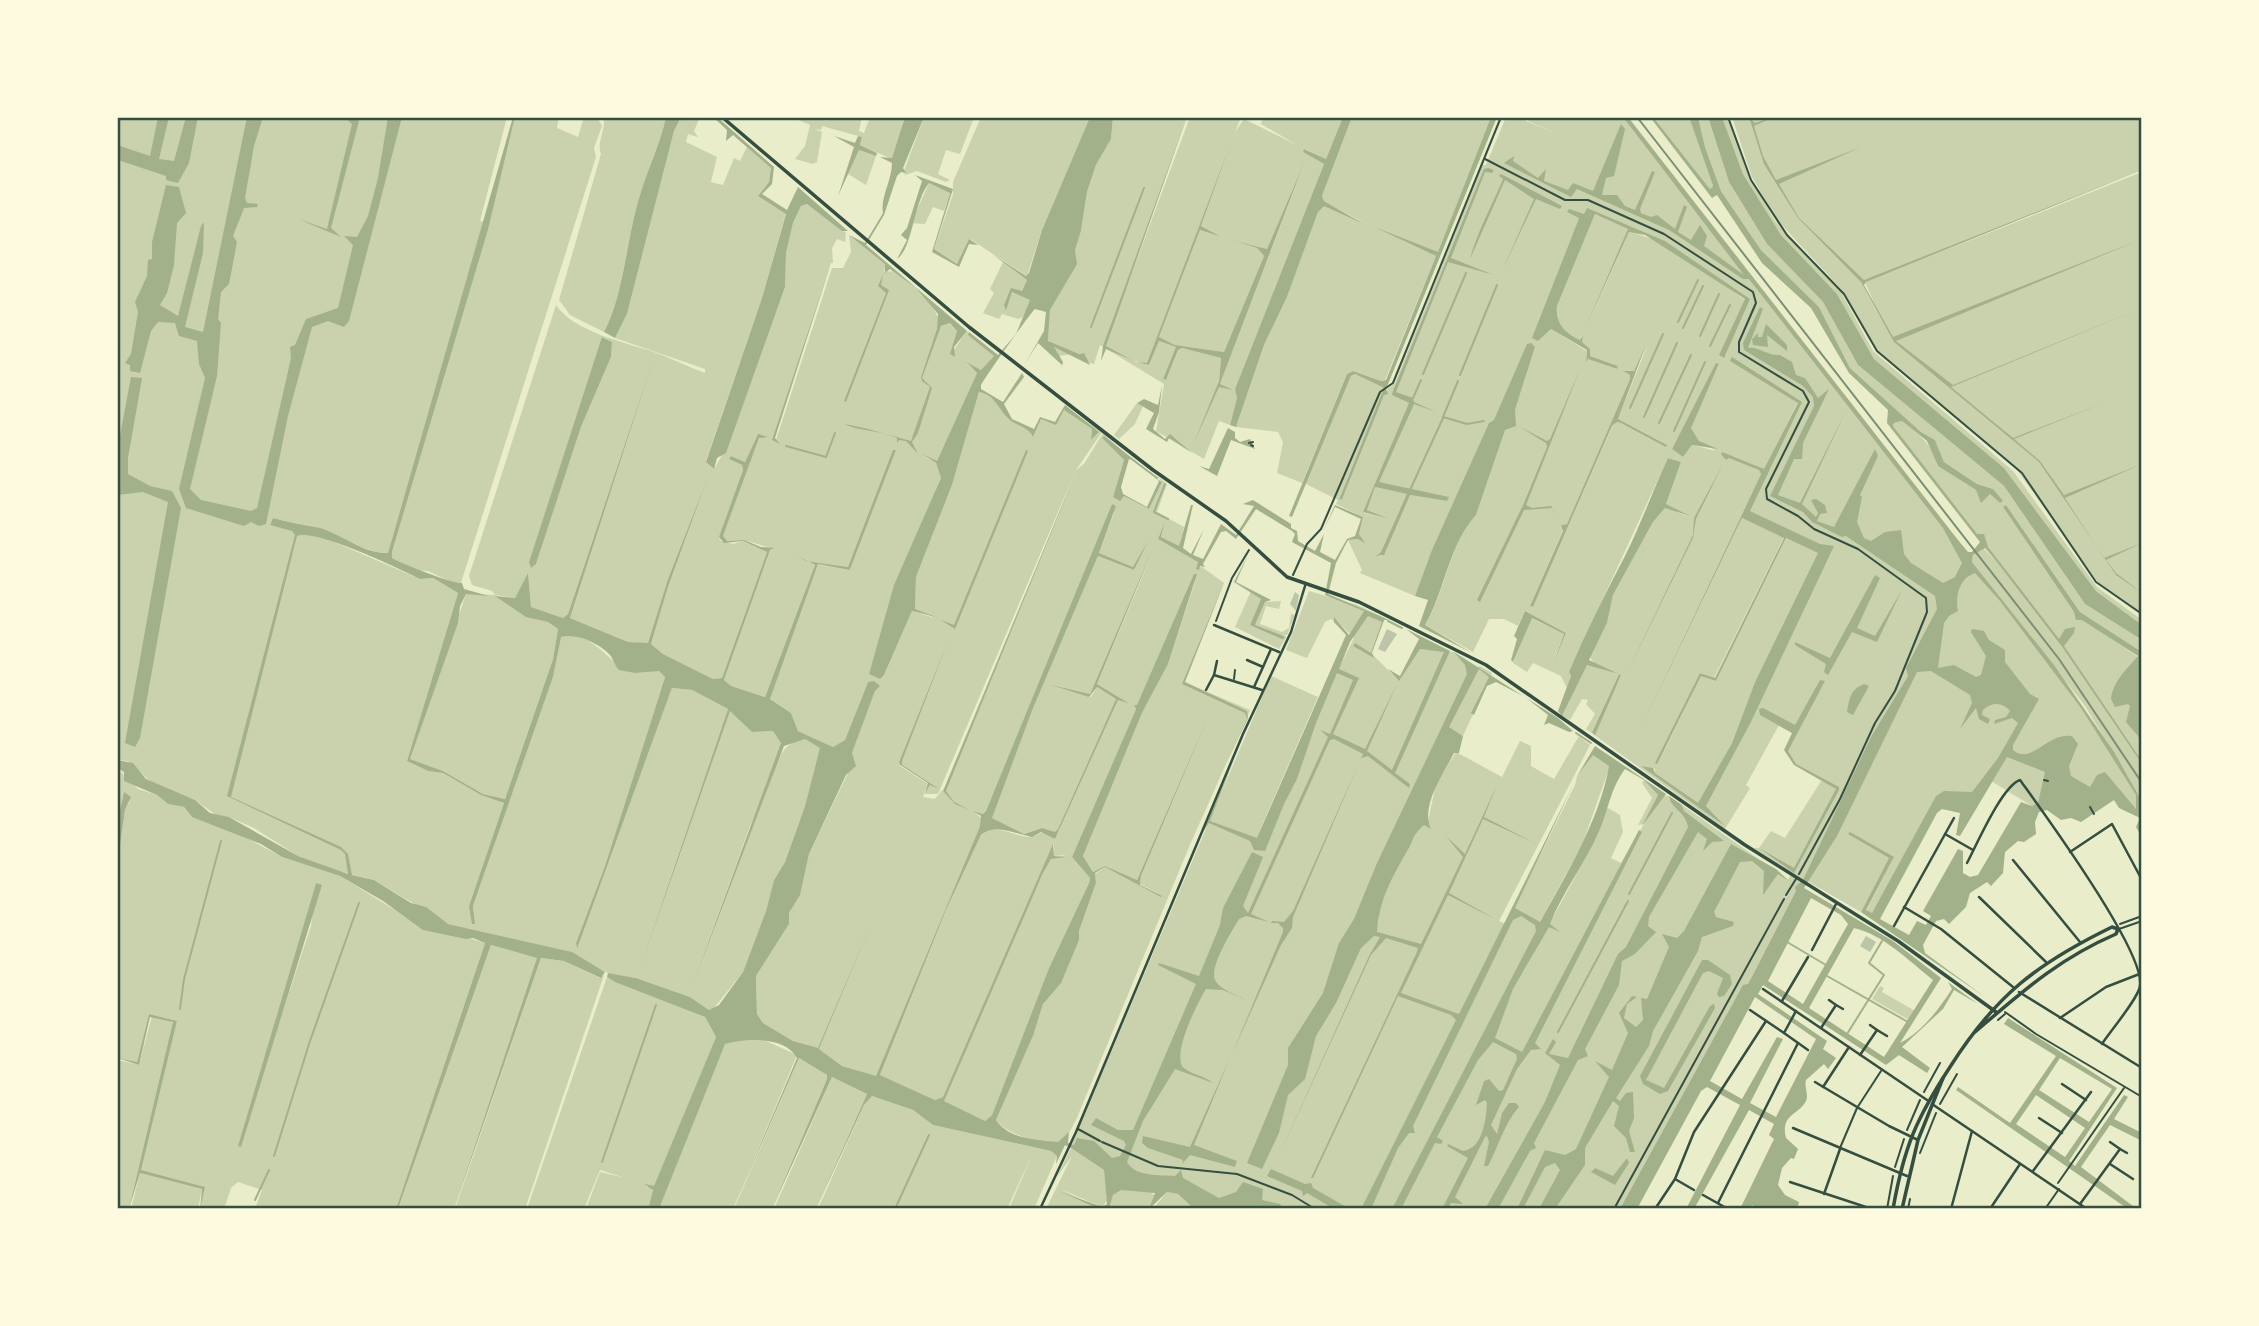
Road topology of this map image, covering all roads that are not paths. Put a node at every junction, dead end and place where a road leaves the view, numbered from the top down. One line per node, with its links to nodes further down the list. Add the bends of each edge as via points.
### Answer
1 (722, 117): 2 (street, via 1002,353)
2 (1305, 586): 5 (street, via 1295,623); 21 (street, via 1327,591 1466,654)
3 (1214, 625): 4 (street)
4 (1271, 649): 5 (street); 8 (street)
5 (1280, 653): 14 (street)
6 (1247, 660): 8 (street)
7 (1217, 661): 10 (street)
8 (1263, 667): 12 (street)
9 (1236, 670): 11 (street)
10 (1213, 675): 11 (street); 13 (street)
11 (1234, 680): 12 (street)
12 (1254, 687): 14 (street)
13 (1206, 690)
14 (1262, 690): 75 (street)
15 (1954, 818): 16 (street)
16 (1945, 834): 17 (street); 26 (street)
17 (1974, 850): 18 (street, via 2013,782 2020,780); 20 (street)
18 (2070, 852): 22 (street, via 2112,824); 29 (street)
19 (2013, 859): 31 (street)
20 (1967, 863)
21 (1799, 880): 23 (street); 25 (street)
22 (2142, 880)
23 (1786, 895)
24 (1979, 897): 35 (street)
25 (1836, 905): 30 (street); 33 (street)
26 (1904, 908): 28 (street); 38 (street, via 1935,925)
27 (2142, 921): 29 (street)
28 (1894, 926): 30 (street)
29 (2118, 927): 31 (street); 32 (street, via 2116,934); 37 (street)
30 (1890, 933): 44 (street)
31 (2080, 942): 32 (street); 35 (street)
32 (2083, 948): 36 (street)
33 (1812, 950)
34 (1808, 957): 41 (street)
35 (2046, 962): 36 (street); 38 (street)
36 (2050, 968): 40 (street)
37 (2140, 973): 49 (street, via 2099,991); 58 (street, via 2139,989)
38 (2013, 987): 40 (street); 44 (street)
39 (1763, 989): 41 (street)
40 (2019, 992): 48 (street); 49 (street)
41 (1783, 1000): 47 (street)
42 (1829, 1000): 43 (street)
43 (1836, 1005): 45 (street); 51 (street)
44 (1992, 1008): 48 (street); 54 (street)
45 (1843, 1009)
46 (1750, 1010): 50 (street)
47 (1796, 1011): 51 (street); 55 (street)
48 (1997, 1012): 54 (street)
49 (2060, 1018): 58 (street)
50 (1766, 1021): 55 (street); 90 (street, via 1694,1132)
51 (1822, 1026): 59 (street)
52 (1870, 1026): 53 (street)
53 (1877, 1030): 56 (street); 61 (street)
54 (1975, 1032): 64 (street)
55 (1784, 1033): 57 (street)
56 (1887, 1036)
57 (1798, 1043): 60 (street); 97 (street)
58 (2102, 1044): 62 (street)
59 (1849, 1047): 61 (street); 67 (street)
60 (1808, 1050)
61 (1861, 1053): 63 (street)
62 (2142, 1068)
63 (1882, 1070): 69 (street); 72 (street)
64 (1945, 1073): 69 (street); 71 (street)
65 (1815, 1082): 67 (street)
66 (2062, 1084): 70 (street)
67 (1823, 1087): 72 (street)
68 (2091, 1092): 70 (street)
69 (1927, 1100): 71 (street); 78 (street)
70 (2086, 1100): 77 (street)
71 (1932, 1104): 76 (street); 79 (street)
72 (1857, 1108): 78 (street); 82 (street)
73 (2039, 1118): 77 (street)
74 (1793, 1128): 82 (street)
75 (1077, 1129): 80 (street); 101 (street)
76 (1972, 1130): 85 (street); 107 (street)
77 (2062, 1133): 87 (street)
78 (1911, 1137): 79 (street); 88 (street)
79 (1918, 1140): 89 (street)
80 (1100, 1141)
81 (2110, 1142): 83 (street)
82 (1840, 1149): 88 (street); 95 (street)
83 (2120, 1149): 84 (street); 86 (street)
84 (2127, 1153)
85 (2020, 1164): 87 (street); 108 (street)
86 (2110, 1164): 91 (street); 98 (street)
87 (2033, 1171): 93 (street)
88 (1899, 1174): 89 (street); 105 (street)
89 (1907, 1176): 106 (street)
90 (1675, 1179): 94 (street); 99 (street)
91 (2133, 1179)
92 (1790, 1182): 95 (street)
93 (2057, 1188): 98 (street); 109 (street)
94 (1694, 1190)
95 (1824, 1194): 104 (street)
96 (1703, 1195): 97 (street)
97 (1716, 1202): 100 (street); 103 (street)
98 (2080, 1204): 110 (street)
99 (1656, 1207): 102 (street)
100 (1726, 1208)
101 (1040, 1209)
102 (1662, 1209)
103 (1711, 1209)
104 (1872, 1209)
105 (1893, 1209)
106 (1902, 1209)
107 (1951, 1209)
108 (1990, 1209)
109 (2045, 1209)
110 (2088, 1209)

